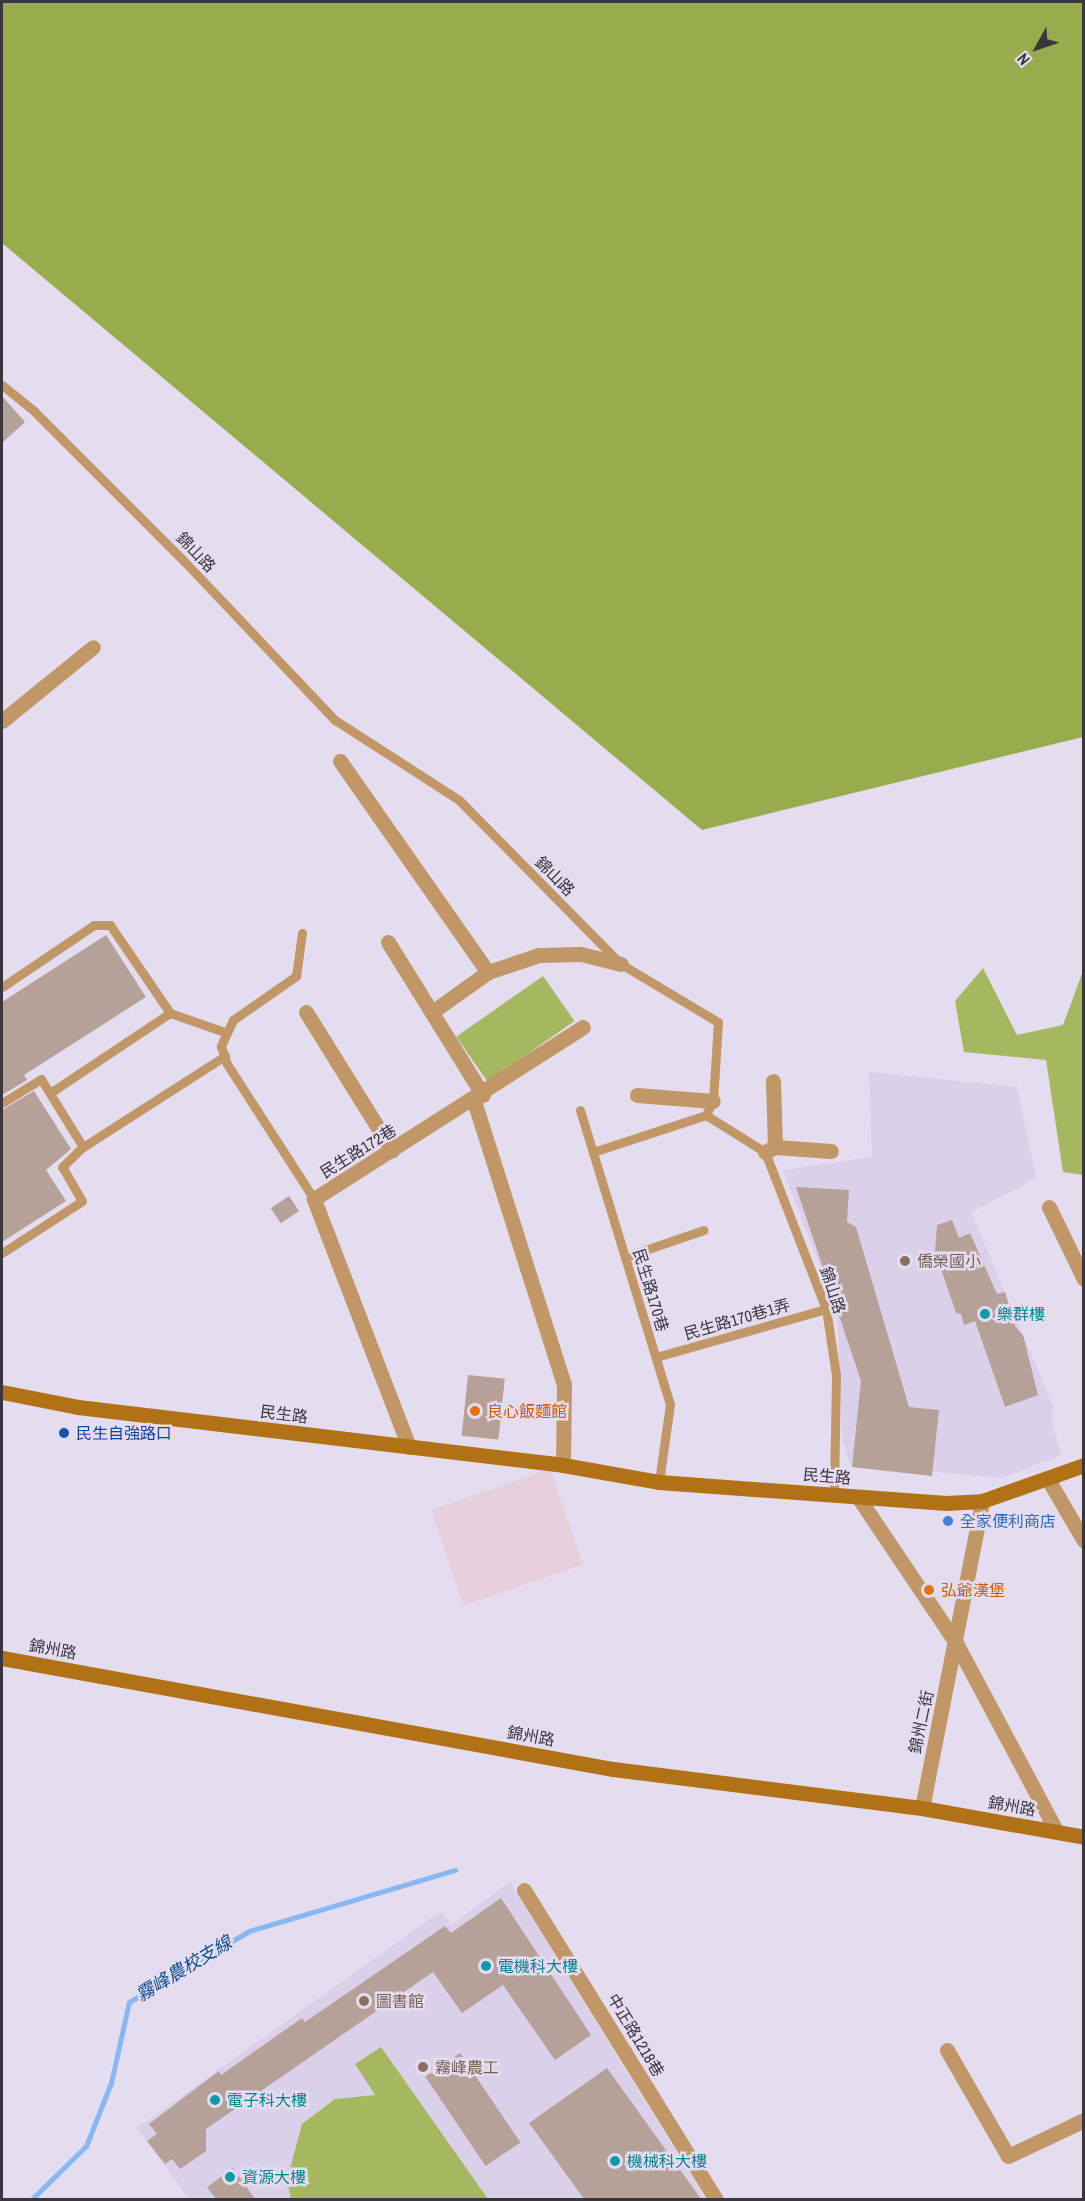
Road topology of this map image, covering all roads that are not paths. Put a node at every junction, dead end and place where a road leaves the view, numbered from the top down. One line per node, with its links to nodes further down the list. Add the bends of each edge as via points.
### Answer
1 (2, 385): 7 (lane, 錦山路, via 34,411 175,551 335,720 459,800)
2 (93, 647): 3 (street)
3 (2, 721)
4 (340, 761): 8 (street)
5 (302, 933): 14 (lane, via 296,976 233,1020)
6 (388, 942): 12 (street)
7 (621, 964): 8 (street, via 581,954 539,955); 20 (lane, 錦山路, via 718,1022)
8 (488, 972): 12 (street)
9 (2, 987): 10 (lane, via 94,925 110,925)
10 (170, 1012): 14 (lane); 17 (lane)
11 (306, 1012): 25 (street)
12 (432, 1012): 19 (street)
13 (583, 1027): 19 (street, 民生路172巷)
14 (227, 1033): 15 (lane, via 221,1046)
15 (225, 1056): 24 (lane); 29 (lane)
16 (773, 1081): 26 (street)
17 (50, 1093): 21 (lane, via 41,1079); 24 (lane)
18 (637, 1095): 20 (street)
19 (478, 1098): 25 (street, 民生路172巷); 39 (street, via 564,1384)
20 (712, 1101): 23 (lane, 錦山路)
21 (2, 1103)
22 (580, 1110): 28 (lane, 民生路170巷)
23 (706, 1115): 26 (lane); 28 (lane)
24 (83, 1147): 32 (lane, via 62,1167 81,1201)
25 (392, 1150): 29 (street, 民生路172巷)
26 (770, 1150): 27 (street); 35 (lane, 錦山路)
27 (831, 1151)
28 (593, 1152): 33 (lane, 民生路170巷)
29 (314, 1199): 38 (street, 民生路172巷)
30 (1048, 1206): 34 (street)
31 (704, 1230): 33 (lane)
32 (2, 1253)
33 (625, 1257): 36 (lane, 民生路170巷)
34 (1083, 1279)
35 (826, 1309): 36 (lane, 民生路170巷1弄); 43 (lane, 錦山路, via 836,1375)
36 (656, 1357): 42 (lane, 民生路170巷, via 670,1404)
37 (2, 1392): 38 (street, 民生路, via 78,1407)
38 (409, 1448): 39 (street, 民生路)
39 (563, 1465): 42 (street, 民生路)
40 (1083, 1465): 41 (street, 民生路)
41 (1050, 1481): 45 (street, 民生路); 46 (street)
42 (659, 1482): 43 (street, 民生路)
43 (834, 1495): 44 (street, 民生路)
44 (858, 1497): 45 (street, 民生路); 47 (street, 錦州路)
45 (982, 1502): 47 (street)
46 (1083, 1541)
47 (956, 1643): 49 (street, 錦州二街); 50 (street, 錦州路)
48 (2, 1658): 49 (street, 錦州路, via 614,1769)
49 (921, 1808): 50 (street, 錦州路)
50 (1056, 1832): 51 (street, 錦州路)
51 (1083, 1837)
52 (524, 1890): 55 (street, 中正路1218巷)
53 (947, 2050): 54 (street, via 1008,2156)
54 (1083, 2120)
55 (716, 2199)

